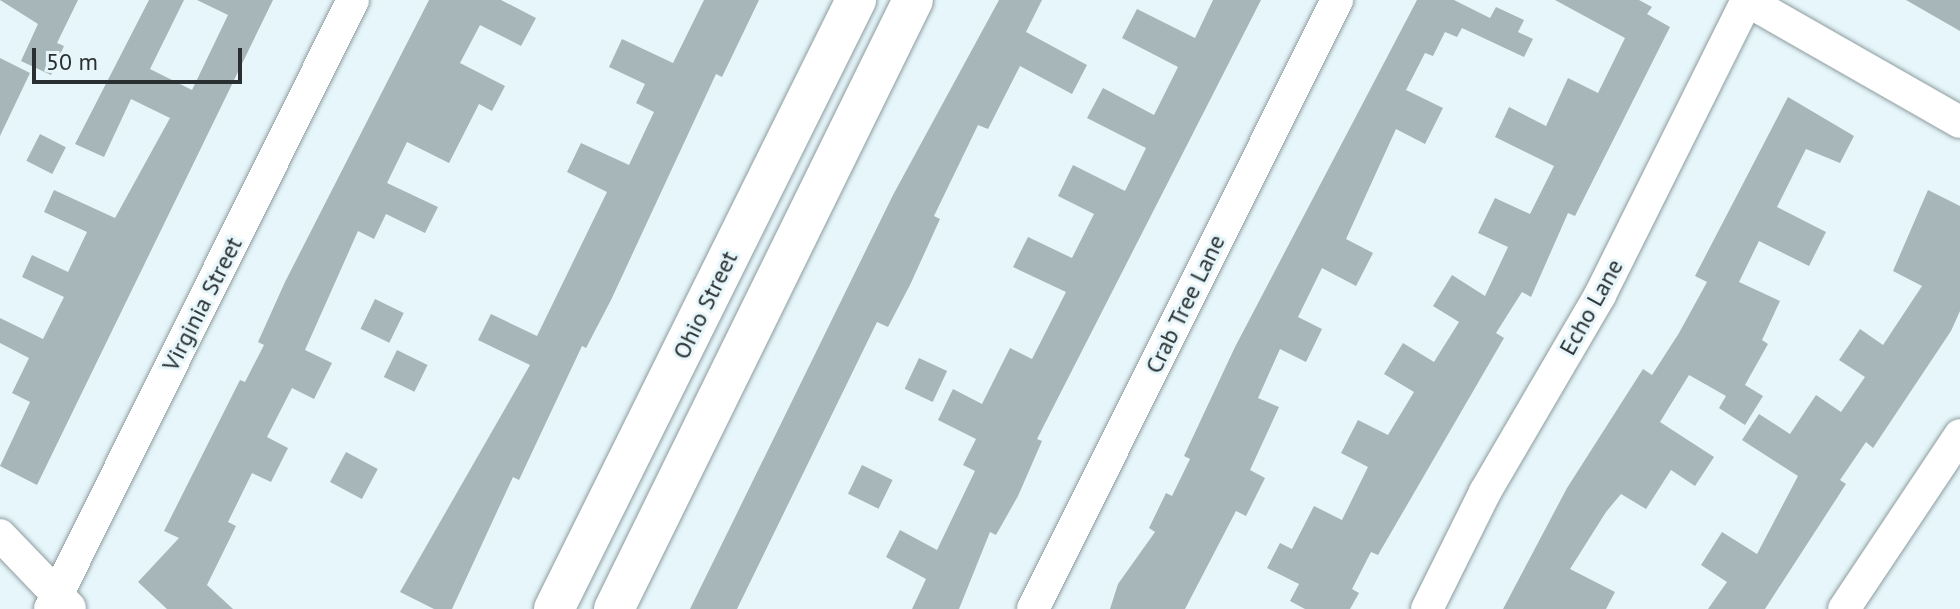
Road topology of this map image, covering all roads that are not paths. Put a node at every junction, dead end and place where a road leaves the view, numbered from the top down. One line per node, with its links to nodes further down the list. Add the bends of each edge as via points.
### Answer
1 (353, 0): 13 (street, Virginia Street)
2 (856, 0): 6 (street, Ohio Street)
3 (913, 0): 7 (street)
4 (1337, 0): 16 (street, Crab Tree Lane)
5 (1747, 0): 8 (street); 17 (street, Echo Lane, via 1600,295 1485,492)
6 (826, 61): 7 (street); 9 (street, Ohio Street)
7 (871, 85): 11 (street)
8 (1960, 122)
9 (642, 432): 11 (street); 14 (street, Ohio Street)
10 (1960, 435): 18 (street)
11 (689, 457): 15 (street)
12 (0, 535): 13 (street)
13 (59, 604)
14 (554, 609)
15 (614, 609)
16 (1033, 609)
17 (1427, 609)
18 (1844, 609)

